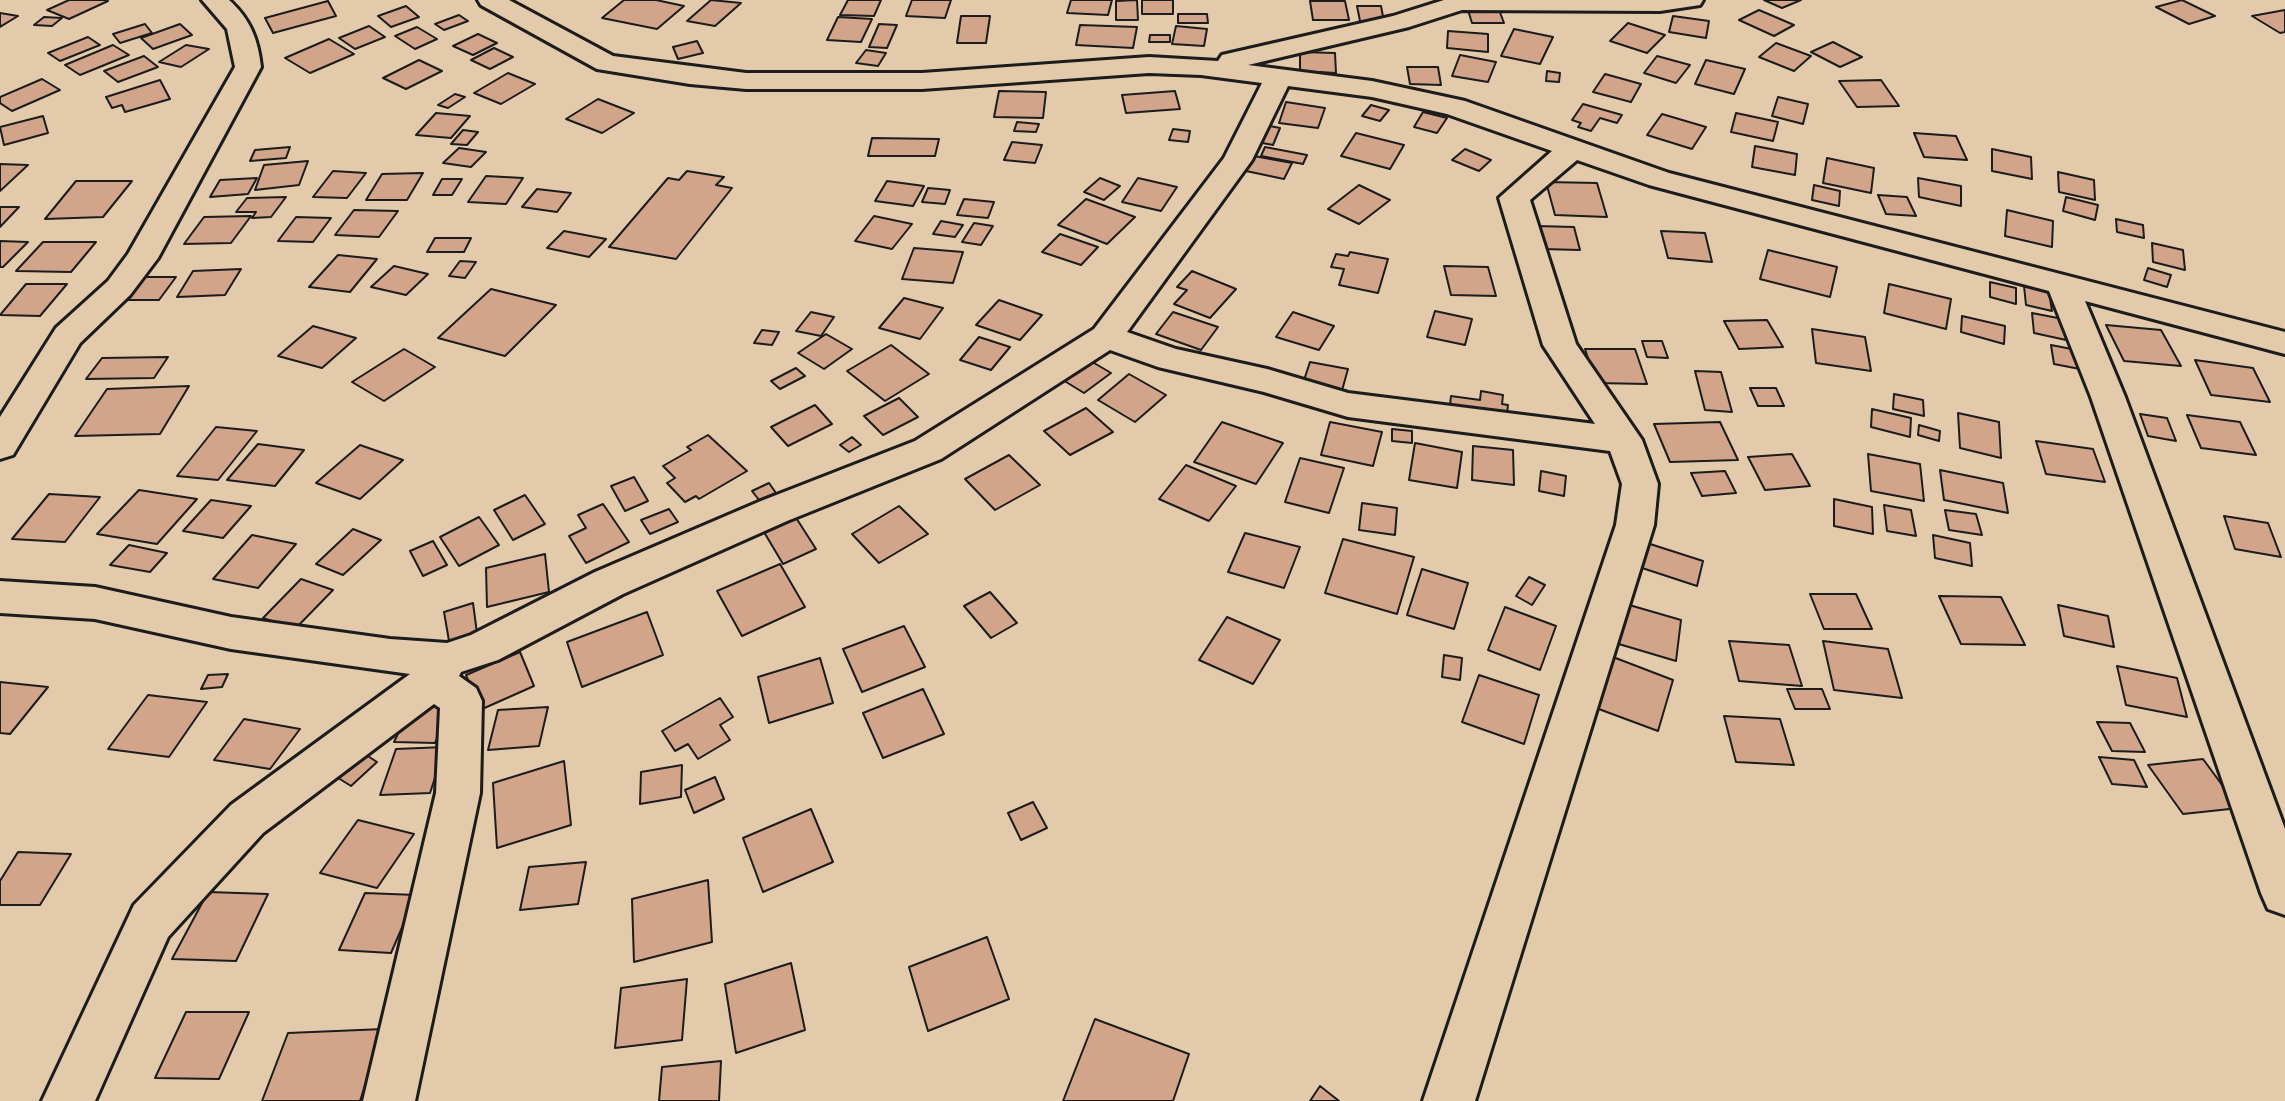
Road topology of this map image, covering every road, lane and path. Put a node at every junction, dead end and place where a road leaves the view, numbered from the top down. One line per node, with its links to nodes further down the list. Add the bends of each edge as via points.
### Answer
1 (214, 0): 11 (street, via 246,37 248,68 142,258 119,288 68,336)
2 (490, 0): 4 (street, via 606,63 690,76 850,82 1149,65)
3 (1691, 0): 4 (street, via 1460,4)
4 (1201, 67): 5 (street)
5 (1279, 76): 6 (street, via 1455,107); 8 (street, via 1238,160)
6 (1574, 147): 7 (street, via 1659,179); 10 (street, via 1514,198 1560,345)
7 (2062, 284): 9 (street); 14 (street, via 2108,397)
8 (1106, 337): 10 (street, via 1170,359 1348,405); 13 (street, via 928,450 609,583)
9 (2285, 343)
10 (1624, 440): 17 (street, via 1640,484 1634,525)
11 (0, 446)
12 (0, 597): 13 (street, via 96,603 231,633 390,656)
13 (441, 670): 15 (street, via 247,819 151,920); 16 (street, via 461,701 458,793)
14 (2285, 893)
15 (68, 1101)
16 (389, 1101)
17 (1449, 1101)

